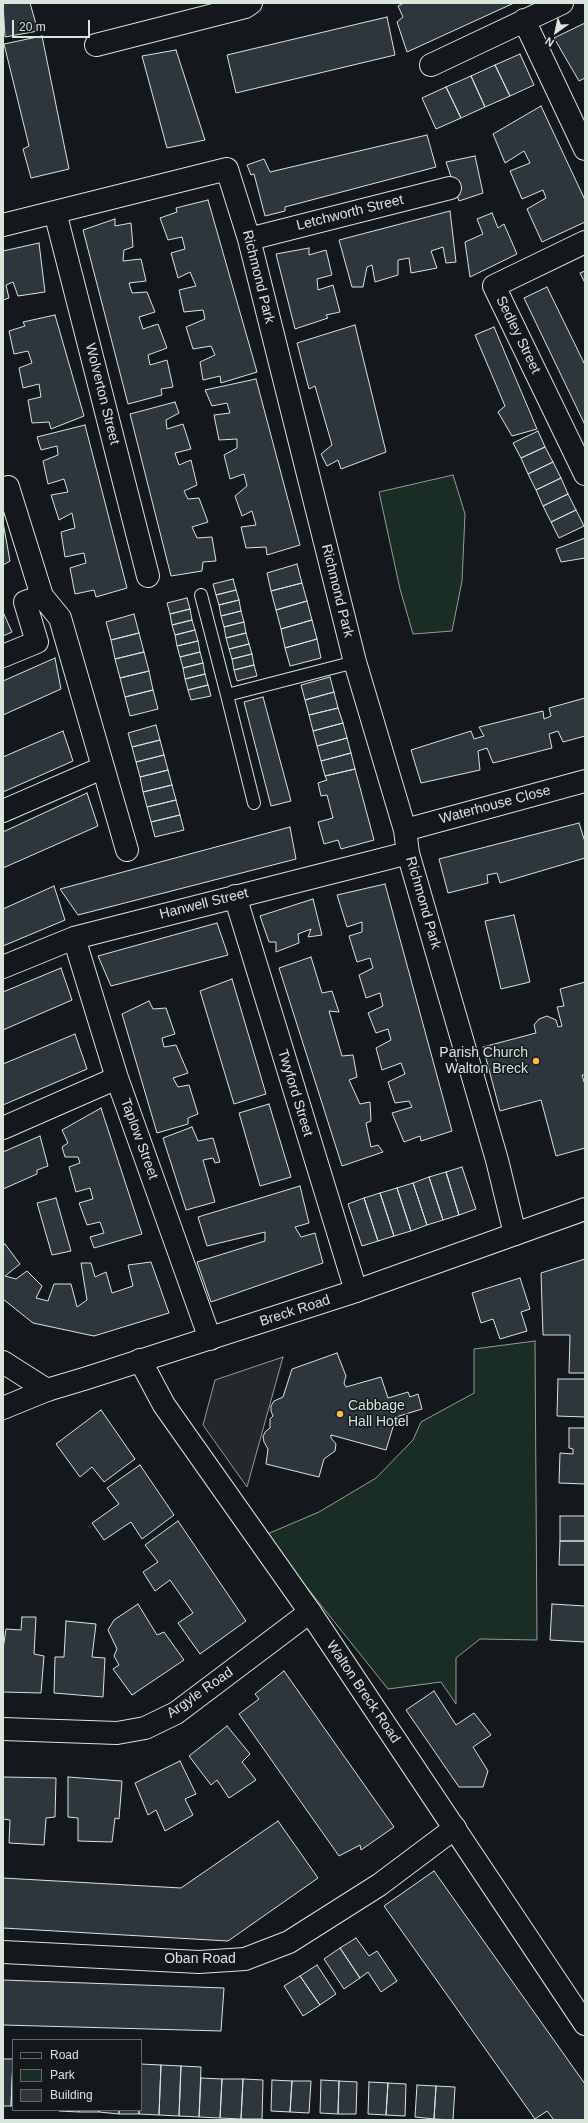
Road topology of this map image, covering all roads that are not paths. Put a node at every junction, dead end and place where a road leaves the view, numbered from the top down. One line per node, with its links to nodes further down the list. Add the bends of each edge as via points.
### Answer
1 (251, 3): 4 (street, via 246,7)
2 (562, 3): 3 (street)
3 (524, 20): 5 (street); 6 (street)
4 (96, 45)
5 (431, 65)
6 (585, 149)
7 (450, 188): 10 (street, Letchworth Street)
8 (55, 212): 9 (street, Richmond Park); 10 (street, Richmond Park, via 227,169); 14 (street, Wolverton Street)
9 (3, 225)
10 (250, 239): 18 (street, Richmond Park)
11 (585, 242): 12 (street, Sedley Street, via 494,286)
12 (585, 474)
13 (6, 489): 16 (street)
14 (148, 576)
15 (201, 594): 19 (lane)
16 (42, 596): 17 (street, via 26,602 37,642); 20 (street, via 60,618)
17 (3, 656)
18 (355, 662): 19 (lane); 24 (street, Richmond Park)
19 (227, 695): 22 (lane)
20 (102, 768): 23 (street); 25 (street)
21 (585, 781): 24 (street, Waterhouse Close)
22 (254, 803)
23 (3, 811)
24 (405, 830): 26 (street, Richmond Park)
25 (127, 850)
26 (408, 853): 27 (street, Hanwell Street); 33 (street, Richmond Park, via 497,1160)
27 (235, 896): 28 (street, Hanwell Street); 34 (street, Twyford Street)
28 (74, 938): 29 (street, Hanwell Street); 30 (street, Taplow Street)
29 (3, 967)
30 (117, 1078): 31 (street); 35 (street, Taplow Street)
31 (3, 1128)
32 (585, 1208): 33 (street, Breck Road)
33 (514, 1234): 34 (street, Breck Road)
34 (356, 1291): 35 (street, Breck Road)
35 (210, 1338): 36 (street, Breck Road)
36 (140, 1360): 38 (street, Breck Road); 40 (street, Walton Breck Road, via 164,1405)
37 (3, 1362): 38 (street)
38 (47, 1390): 39 (street, Breck Road)
39 (3, 1408)
40 (310, 1612): 41 (street, Argyle Road, via 176,1713 145,1728 117,1733); 42 (street, Walton Breck Road)
41 (3, 1729)
42 (455, 1828): 43 (street, Oban Road, via 379,1885 289,1942 245,1959 199,1962); 44 (street, Walton Breck Road)
43 (3, 1952)
44 (585, 2024)

